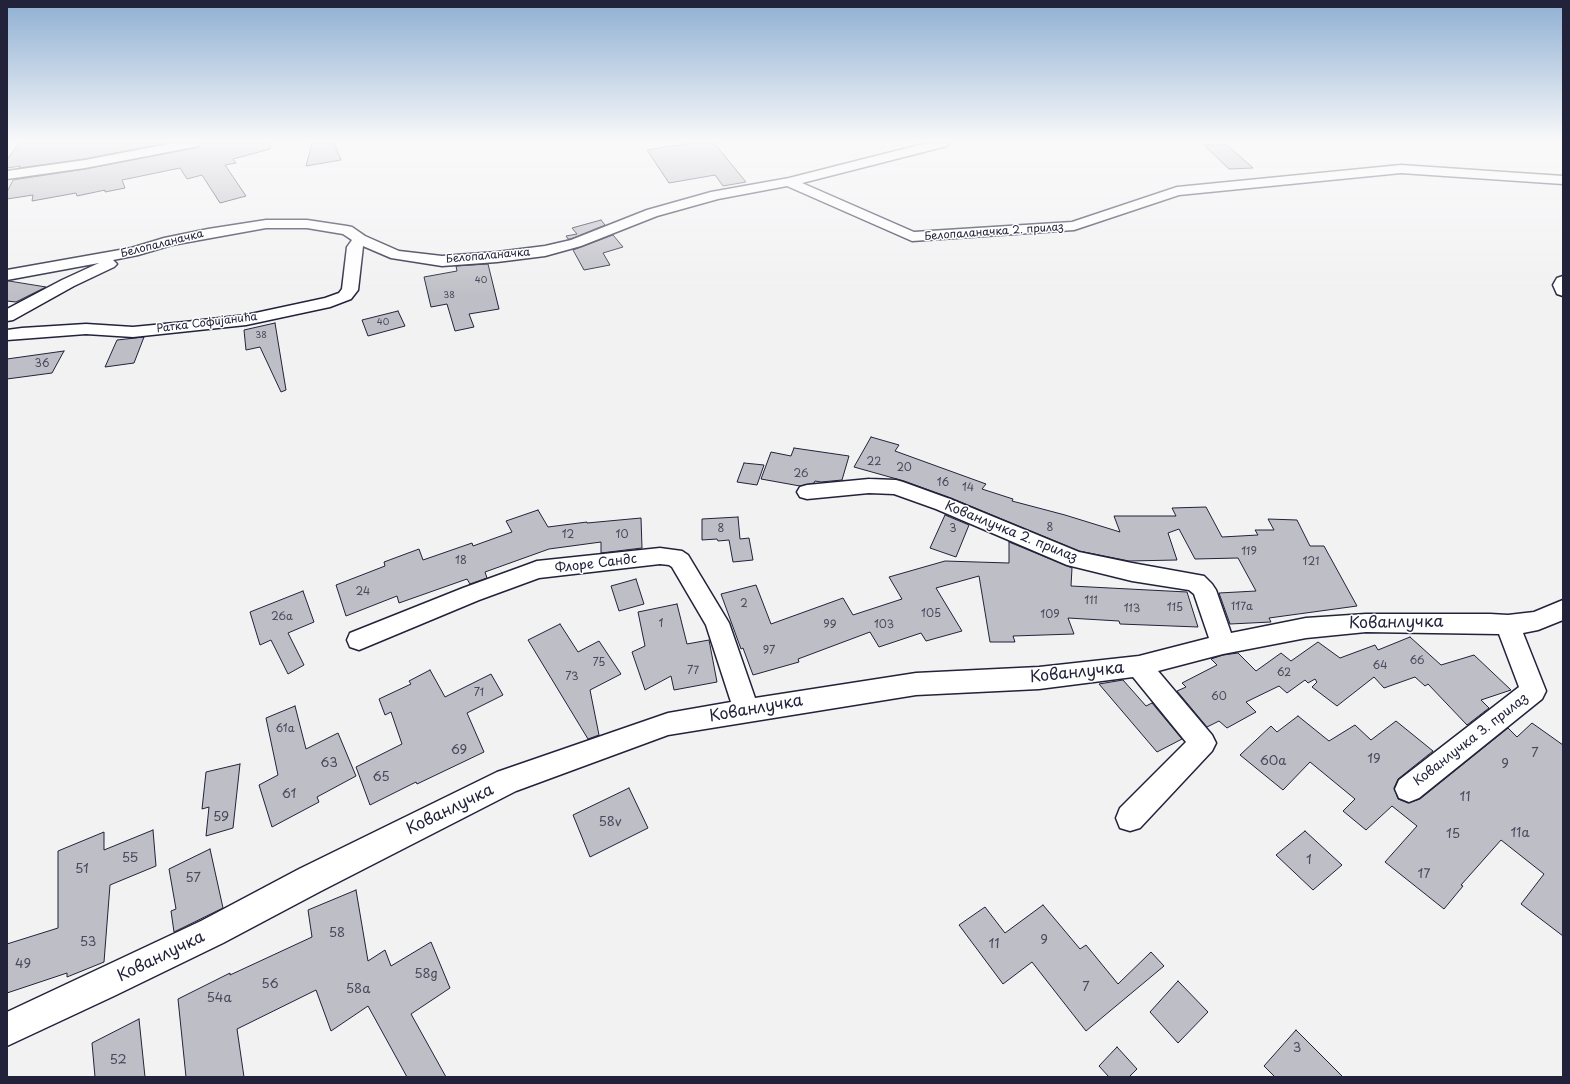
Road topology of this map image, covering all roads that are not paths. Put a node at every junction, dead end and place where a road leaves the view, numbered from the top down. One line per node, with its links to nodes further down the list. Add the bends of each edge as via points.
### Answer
1 (726, 194): 4 (street, Белопаланачка, via 652,213 576,243 544,251 497,257 442,261 396,255)
2 (815, 194): 3 (street, Белопаланачка 2. прилаз, via 912,237 1074,226)
3 (1169, 194)
4 (360, 239): 5 (street, Белопаланачка, via 347,230 307,224 266,224 169,241); 10 (street, Ратка Софијанића, via 355,247 350,290 345,296 330,302 246,320 185,328 133,332 86,329)
5 (133, 252): 6 (street, Белопаланачка); 9 (street)
6 (7, 275)
7 (1563, 281): 8 (street)
8 (1563, 291)
9 (7, 316)
10 (7, 335)
11 (807, 492): 15 (street, Кованлучка 2. прилаз, via 869,486 896,487 1075,559 1132,572 1196,582 1204,590)
12 (1563, 609): 13 (street, Кованлучка, via 1538,620)
13 (1508, 625): 15 (street, Кованлучка, via 1336,625 1306,628); 18 (street, Кованлучка 3. прилаз, via 1534,691)
14 (358, 640): 17 (street, Флоре Сандс, via 537,570 660,556 674,557 680,561 717,623)
15 (1223, 644): 16 (street, Кованлучка)
16 (1139, 666): 17 (street, Кованлучка, via 1039,678 916,684); 19 (street, via 1203,743)
17 (746, 711): 20 (street, Кованлучка, via 668,724 507,781 185,945)
18 (1409, 790)
19 (1130, 818)
20 (7, 1028)

